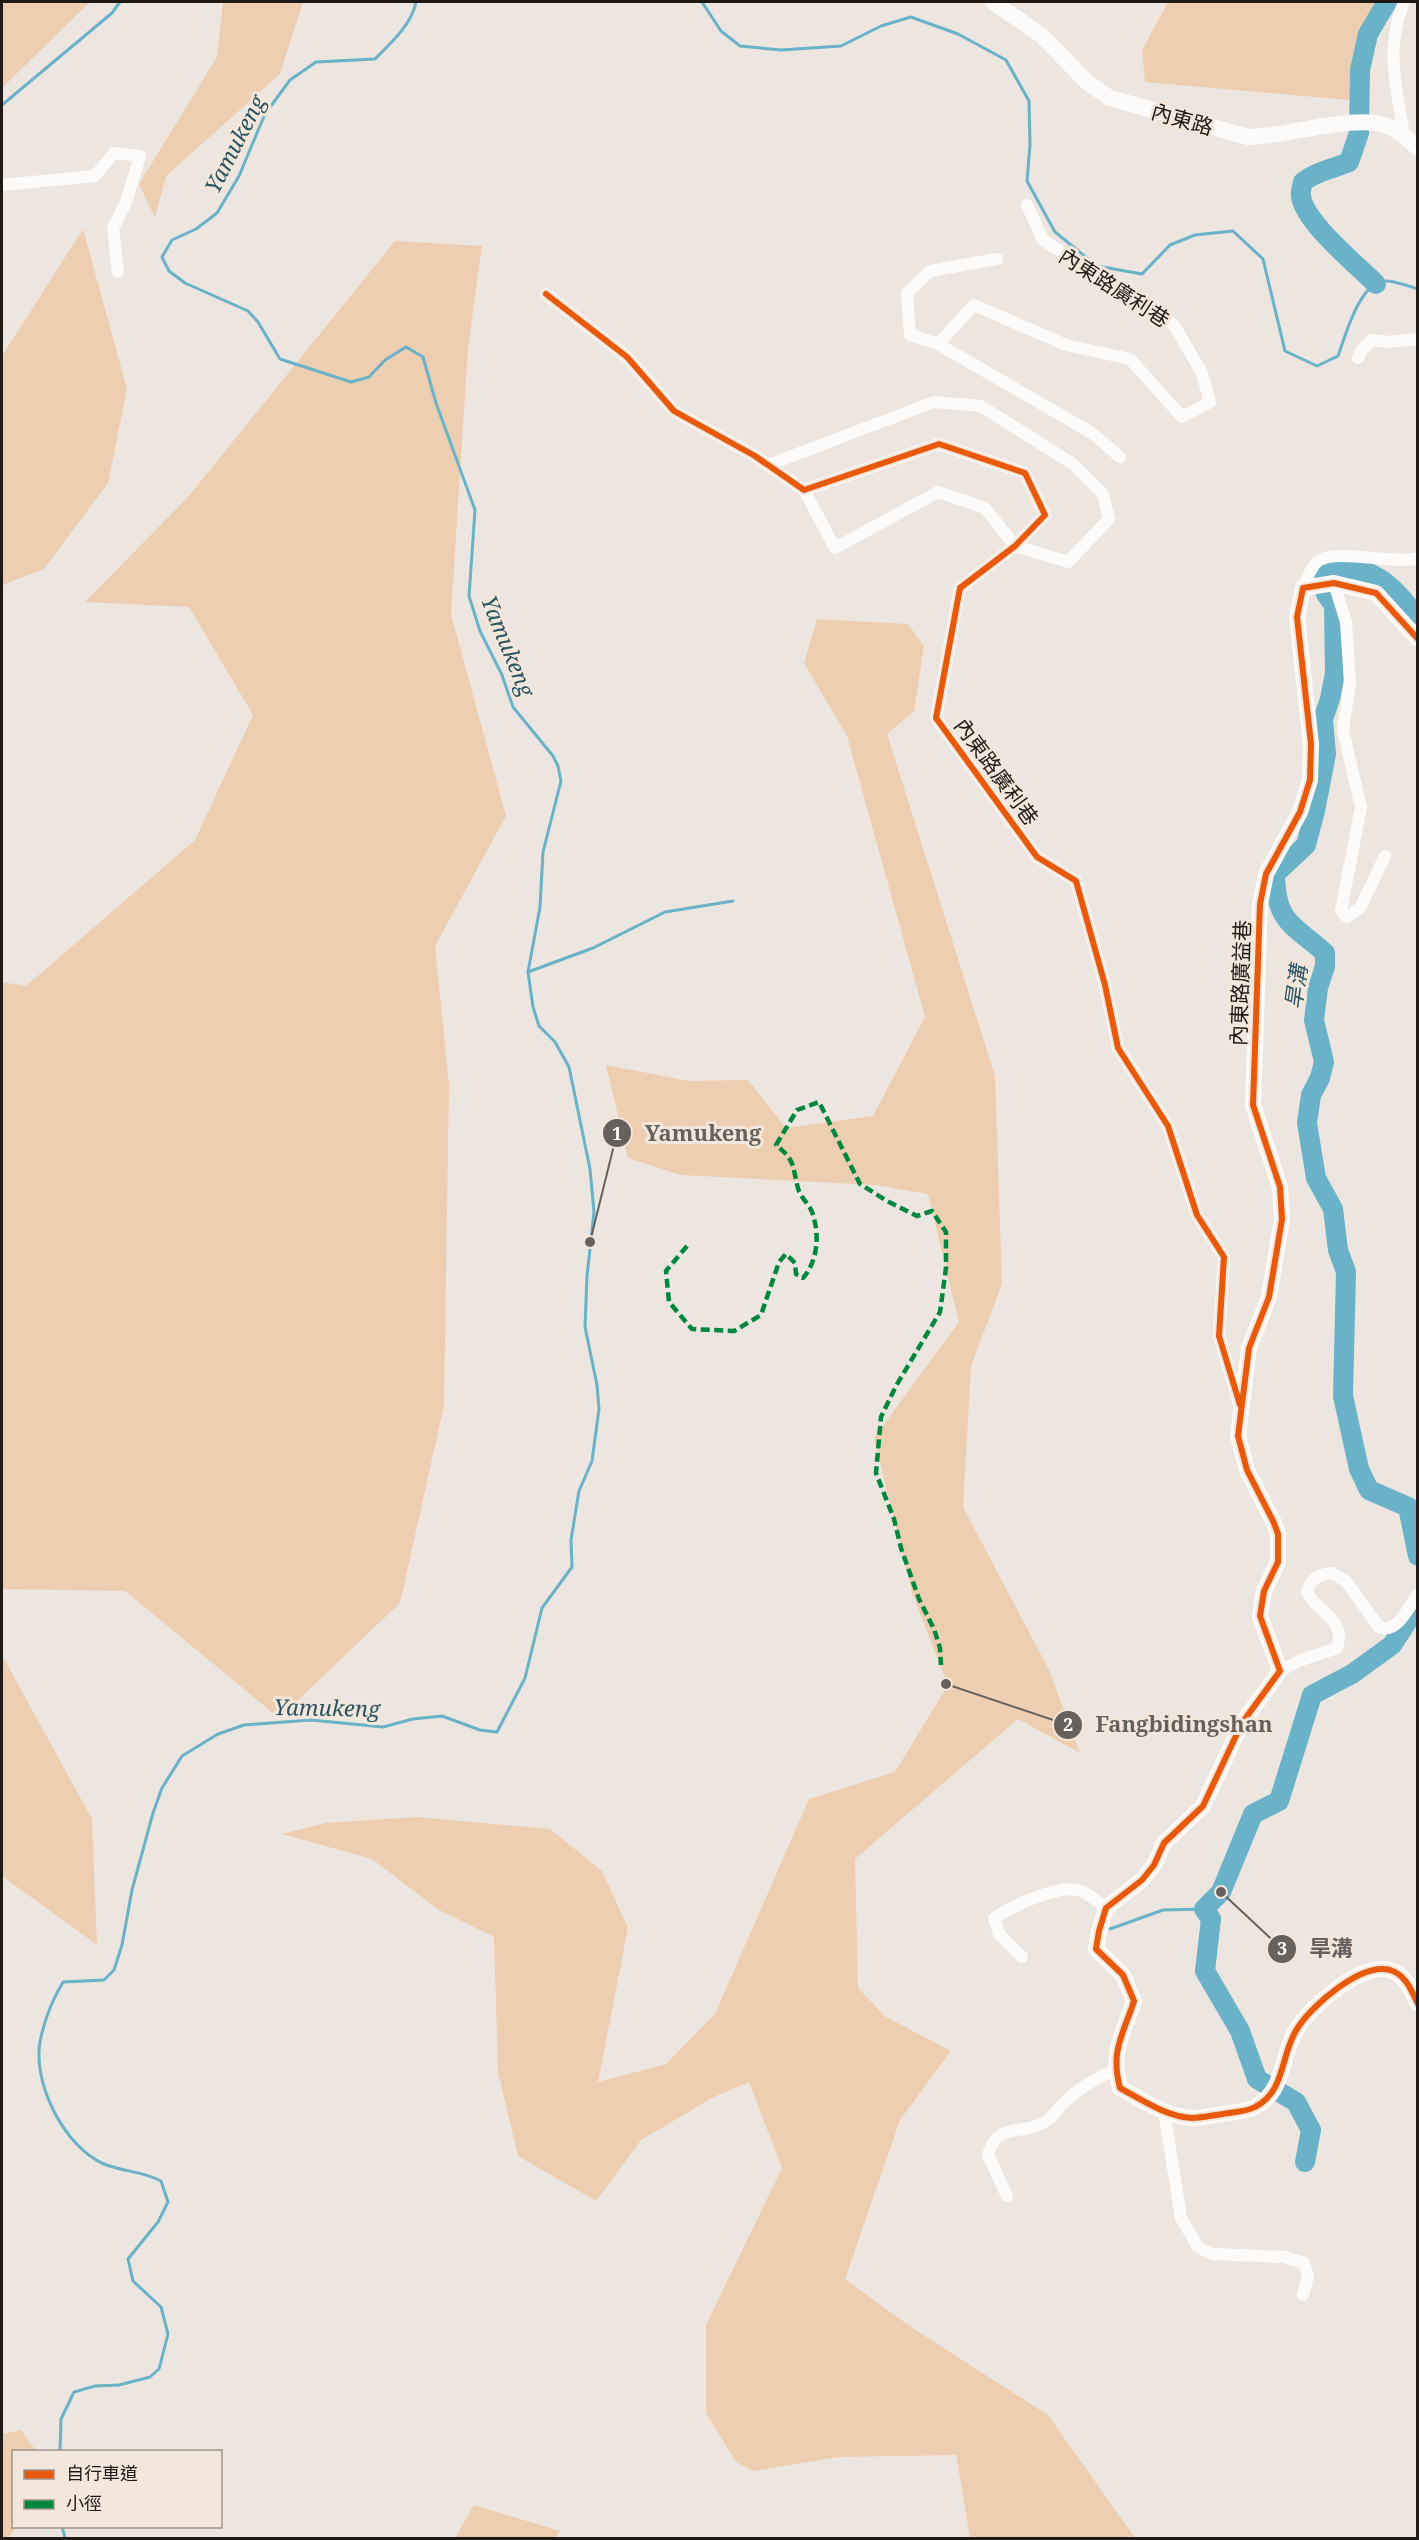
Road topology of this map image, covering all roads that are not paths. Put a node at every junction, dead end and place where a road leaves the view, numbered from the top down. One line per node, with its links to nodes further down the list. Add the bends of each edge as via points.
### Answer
1 (993, 2): 3 (street, 內東路, via 1041,34 1097,91 1124,103 1248,137 1361,122 1388,126)
2 (1404, 2): 3 (street, via 1395,22 1391,49)
3 (1404, 136): 4 (street, 內東路)
4 (1418, 148)
5 (2, 185): 8 (street, via 95,176 114,153 140,156 126,202 113,228)
6 (1027, 205): 11 (street, 內東路廣利巷, via 1043,240 1174,325 1202,373 1210,402 1182,417 1130,359 1066,345 974,305)
7 (997, 259): 11 (street, via 930,271 907,293 910,335)
8 (118, 272)
9 (546, 294): 14 (street, via 627,357 674,411)
10 (1418, 339): 12 (street, via 1372,340)
11 (938, 344): 13 (street, via 1092,433)
12 (1358, 358)
13 (1120, 457)
14 (768, 465): 15 (street); 16 (street, via 934,402 981,406 1073,464 1103,494 1108,508 1109,519 1068,562)
15 (804, 490): 16 (street, via 835,548 938,492 985,508); 16 (street, 內東路廣利巷, via 939,444 1025,473 1045,515)
16 (1015, 546): 22 (street, 內東路廣利巷, via 960,588 936,718 1037,857)
17 (1418, 558): 19 (street, 內東路廣益巷, via 1408,561 1329,557 1316,564)
18 (1334, 583): 19 (street); 20 (street, via 1376,593); 21 (street, via 1346,622 1350,683 1343,730 1361,807 1341,911 1347,916 1360,908)
19 (1303, 588): 23 (street, 內東路廣益巷, via 1297,617 1311,744 1310,780 1300,812 1266,874 1260,904 1253,1105 1280,1187 1282,1219 1269,1297 1249,1348)
20 (1418, 639)
21 (1385, 856)
22 (1076, 881): 23 (street, 內東路廣益巷, via 1118,1048 1168,1126 1197,1215 1224,1257 1219,1336)
23 (1241, 1411): 25 (street, 內東路廣益巷, via 1238,1436 1247,1470 1278,1534 1278,1562 1264,1591 1260,1616)
24 (1418, 1594): 25 (street, via 1402,1618 1390,1629 1384,1629 1346,1581 1332,1572 1316,1577 1307,1592 1335,1623 1339,1632 1337,1648)
25 (1280, 1671): 26 (street, via 1242,1723 1203,1806 1164,1844 1142,1880)
26 (1106, 1908): 27 (street, via 1080,1890 1069,1890 1024,1900 994,1918 999,1934); 29 (street, via 1096,1949 1123,1975 1134,2001 1118,2045)
27 (1022, 1958)
28 (1418, 2004): 30 (street, via 1408,1981 1390,1970 1361,1974 1336,1989 1296,2030 1273,2094 1254,2107 1191,2118)
29 (1115, 2070): 30 (street, via 1120,2088); 31 (street, via 1067,2100 1047,2120 995,2138 988,2155)
30 (1164, 2111): 32 (street, via 1181,2218 1198,2247 1213,2254 1285,2257 1304,2263 1308,2276)
31 (1007, 2196)
32 (1303, 2295)

